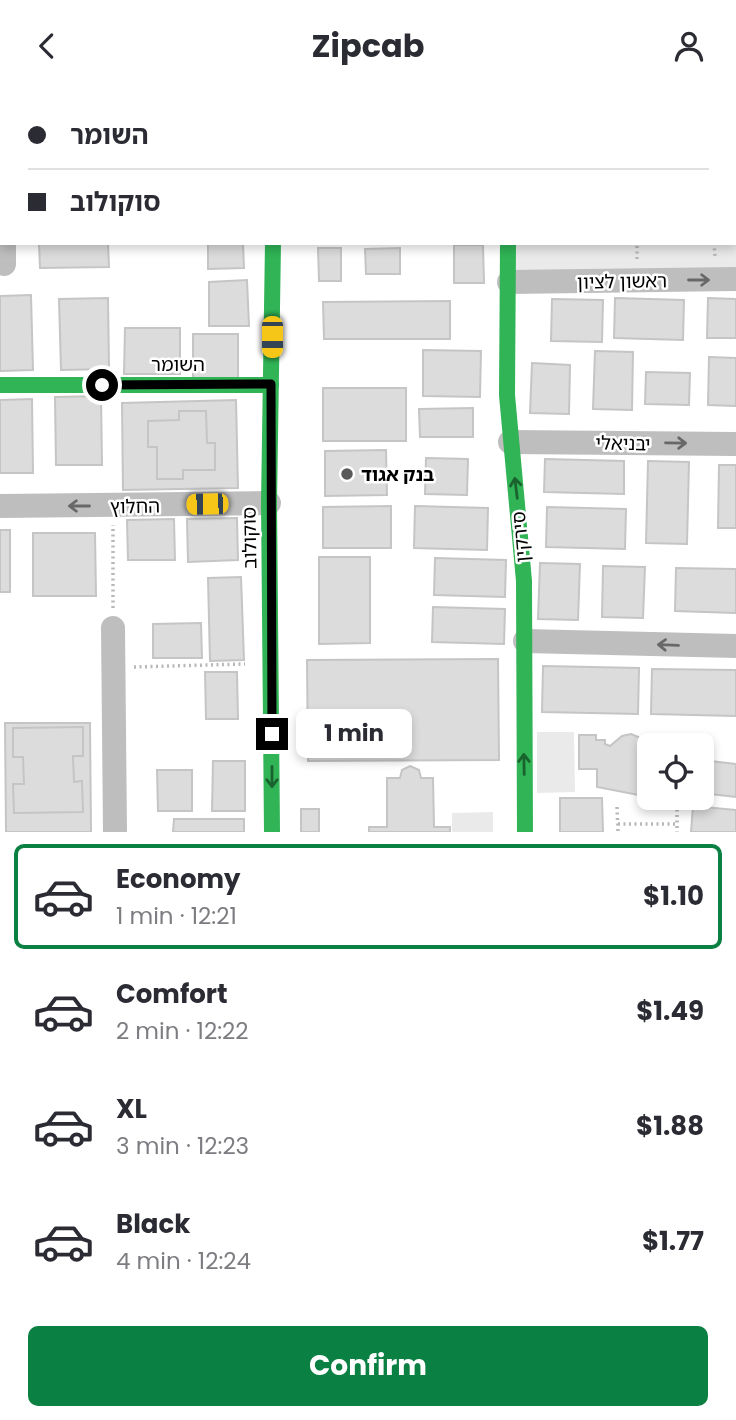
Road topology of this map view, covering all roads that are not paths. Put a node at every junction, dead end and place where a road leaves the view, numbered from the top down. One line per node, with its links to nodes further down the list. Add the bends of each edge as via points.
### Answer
1 (273, 245): 6 (street, סוקולוב)
2 (508, 245): 4 (street, סירקין)
3 (736, 279): 4 (street, ראשון לציון, one-way to 3)
4 (509, 282): 7 (street, סירקין)
5 (0, 384): 6 (street, השומר)
6 (271, 384): 9 (street, סוקולוב)
7 (510, 442): 8 (street, יבניאלי, one-way to 8); 12 (street, סירקין, one-way to 7, via 520,518)
8 (736, 444)
9 (269, 503): 10 (street, החלוץ, one-way to 10); 15 (street, סוקולוב, one-way to 15)
10 (0, 506)
11 (113, 628): 14 (street)
12 (525, 641): 13 (street, one-way to 12); 16 (street, סירקין, one-way to 12)
13 (736, 646)
14 (115, 832)
15 (272, 832)
16 (524, 832)

